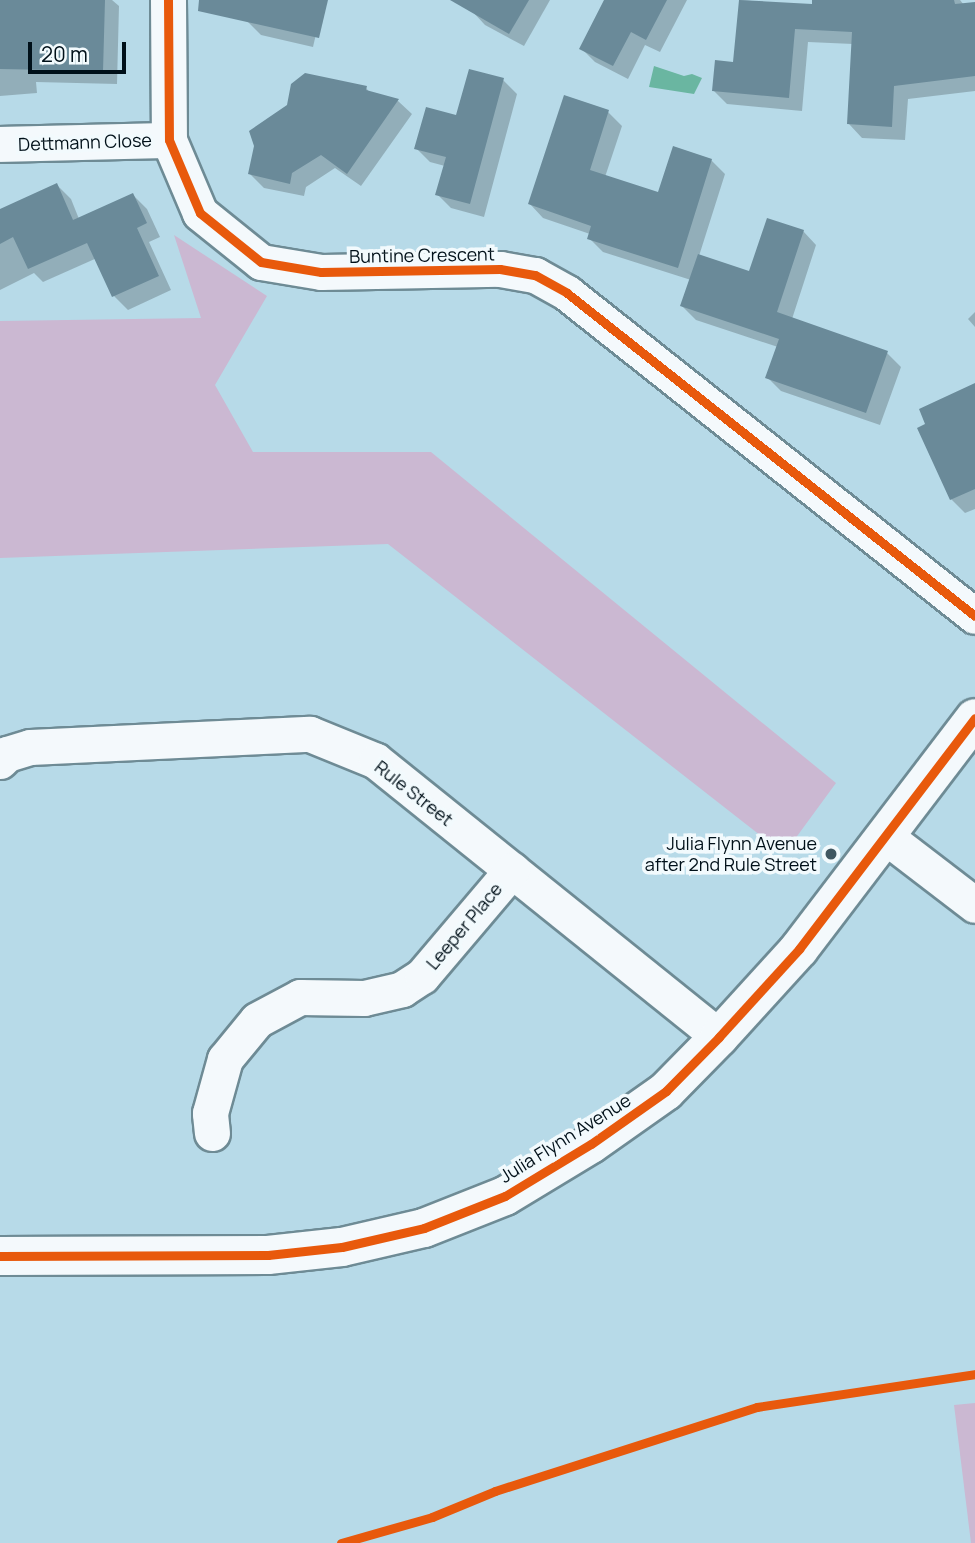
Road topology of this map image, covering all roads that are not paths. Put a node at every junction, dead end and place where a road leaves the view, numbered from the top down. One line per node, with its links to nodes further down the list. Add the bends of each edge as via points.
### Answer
1 (168, 0): 2 (street, Buntine Crescent)
2 (169, 139): 3 (street, Dettmann Close); 4 (street, Buntine Crescent, via 200,213 261,262 321,272 500,269 535,275 567,293)
3 (0, 144)
4 (975, 616)
5 (975, 718): 7 (street, Julia Flynn Avenue)
6 (0, 761): 8 (street, Rule Street, via 30,747 310,734 376,761)
7 (885, 836): 9 (street); 10 (street, Julia Flynn Avenue, via 799,949)
8 (512, 870): 10 (street, Rule Street); 11 (street, Leeper Place, via 422,976 402,989 364,998 300,997 257,1020 225,1059 210,1113)
9 (975, 905)
10 (719, 1037): 12 (street, Julia Flynn Avenue, via 666,1091 591,1144 505,1196 424,1227 348,1246 268,1255)
11 (212, 1133)
12 (0, 1256)

